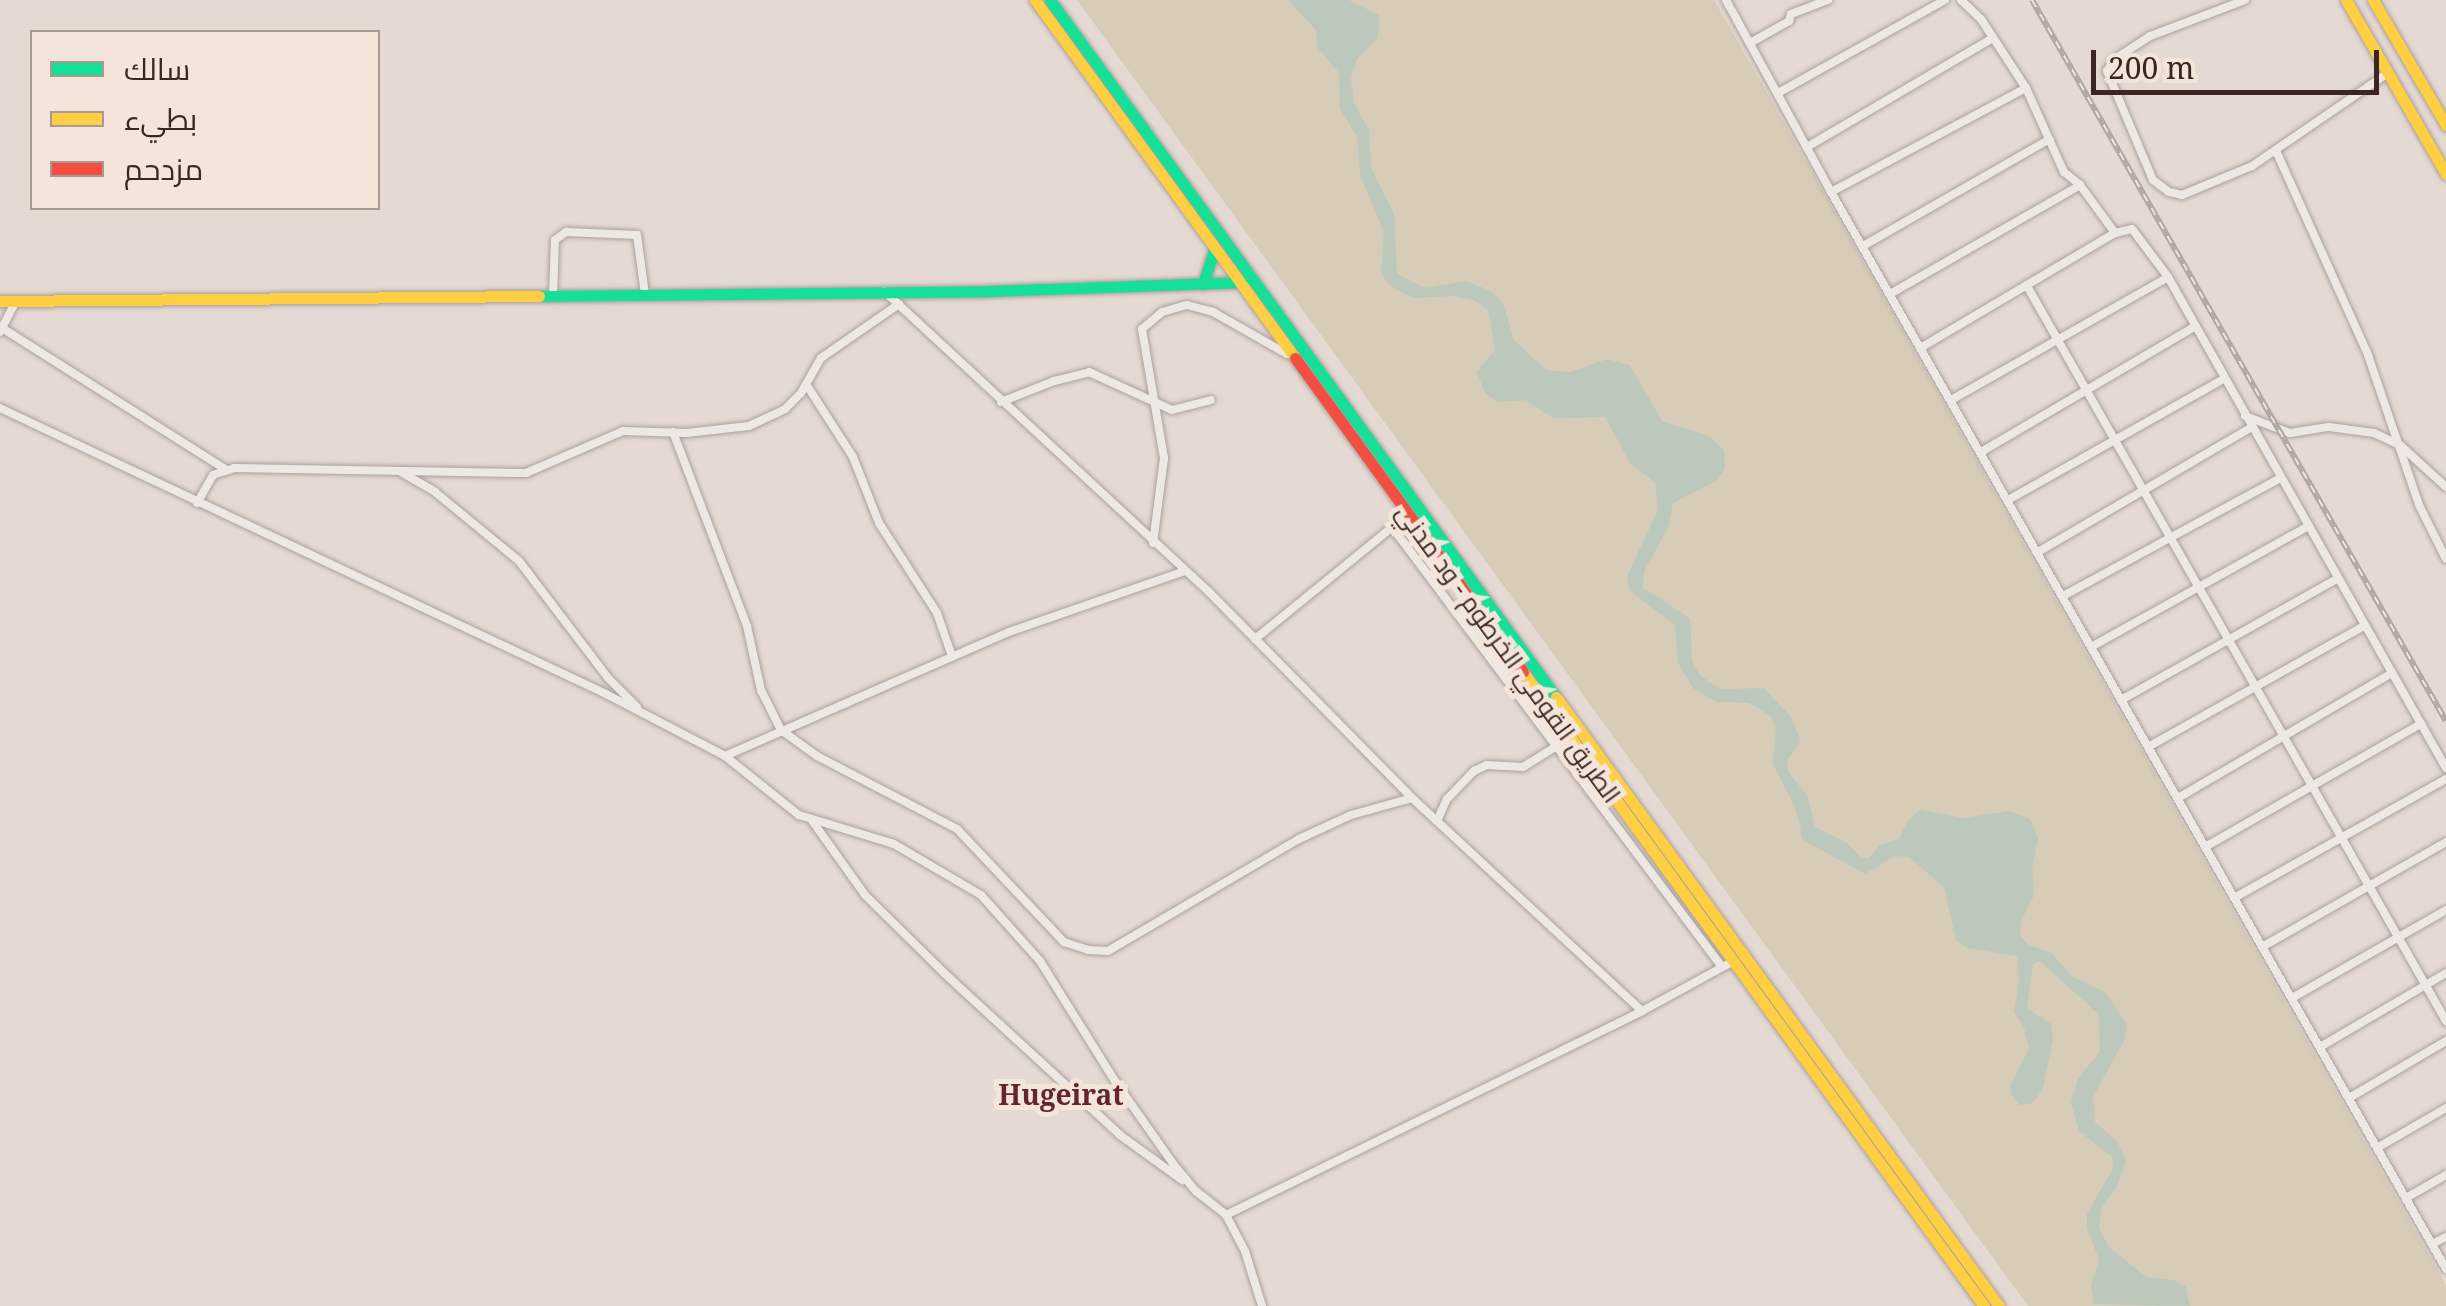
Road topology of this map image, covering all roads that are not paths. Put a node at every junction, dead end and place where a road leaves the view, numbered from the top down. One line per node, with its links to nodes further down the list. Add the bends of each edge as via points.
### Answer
1 (1035, 0): 24 (main road, الطريق القومي الخرطوم - ود مدني)
2 (1050, 0): 26 (main road, الطريق القومي الخرطوم - ود مدني)
3 (1726, 0): 11 (street)
4 (1828, 0): 11 (street, via 1792,14 1790,22)
5 (1945, 0): 14 (street)
6 (1961, 0): 10 (street)
7 (2244, 0): 18 (street, via 2150,36 2115,59 2106,79 2153,180 2169,192 2182,195)
8 (2346, 0): 12 (main road)
9 (2373, 0): 15 (main road)
10 (1993, 38): 13 (street); 17 (street)
11 (1750, 43): 14 (street)
12 (2388, 74): 18 (street); 19 (main road)
13 (2026, 88): 16 (street); 21 (street)
14 (1778, 92): 17 (street)
15 (2444, 118)
16 (2050, 139): 20 (street, via 2064,172); 23 (street)
17 (1806, 147): 21 (street)
18 (2276, 153): 54 (street, via 2368,355)
19 (2446, 174)
20 (2080, 185): 22 (street); 32 (street)
21 (1832, 192): 23 (street)
22 (2115, 233): 25 (street, via 2137,234); 29 (street)
23 (1863, 246): 32 (street)
24 (1215, 248): 27 (main road, الطريق القومي الخرطوم - ود مدني); 28 (main road)
25 (2168, 277): 37 (street); 39 (street)
26 (1254, 281): 27 (main road); 105 (main road, الطريق القومي الخرطوم - ود مدني)
27 (1240, 283): 28 (main road); 41 (main road, الطريق القومي الخرطوم - ود مدني)
28 (1203, 284): 30 (main road)
29 (2027, 286): 39 (street); 40 (street)
30 (884, 291): 31 (main road); 36 (street)
31 (645, 294): 33 (main road); 33 (street, via 637,234 566,232 555,240)
32 (1890, 294): 40 (street)
33 (553, 296): 34 (main road)
34 (16, 300): 35 (main road); 38 (street)
35 (0, 301)
36 (898, 304): 43 (street, via 820,358); 47 (street)
37 (2196, 326): 42 (street); 44 (street)
38 (1, 330): 56 (street)
39 (2057, 339): 44 (street); 46 (street)
40 (1922, 347): 46 (street)
41 (1295, 359): 48 (street, via 1213,312 1175,307 1141,333); 63 (main road, الطريق القومي الخرطوم - ود مدني)
42 (2224, 379): 50 (street); 53 (street)
43 (806, 384): 52 (street, via 785,409 750,426); 78 (street, via 853,457 879,523 936,614)
44 (2086, 388): 53 (street); 55 (street)
45 (1211, 400): 48 (street, via 1182,410)
46 (1951, 400): 55 (street)
47 (1001, 402): 48 (street, via 1089,372); 67 (street)
48 (1158, 406): 67 (street, via 1164,458)
49 (0, 408): 62 (street)
50 (2246, 416): 51 (street); 54 (street, via 2290,432 2358,429)
51 (2252, 428): 58 (street); 60 (street)
52 (673, 432): 57 (street, via 623,432 526,473); 84 (street, via 747,626 760,690)
53 (2113, 441): 60 (street); 61 (street)
54 (2400, 445): 59 (street); 69 (street)
55 (1981, 452): 61 (street)
56 (225, 469): 57 (street); 62 (street, via 213,475)
57 (397, 470): 82 (street, via 520,560 608,678)
58 (2280, 478): 64 (street); 66 (street)
59 (2446, 487)
60 (2144, 490): 66 (street); 68 (street)
61 (2008, 500): 68 (street)
62 (197, 503): 82 (street)
63 (1408, 514): 65 (street); 85 (main road, الطريق القومي الخرطوم - ود مدني)
64 (2308, 526): 71 (street); 72 (street)
65 (1392, 527): 76 (street); 87 (street)
66 (2172, 538): 72 (street); 73 (street)
67 (1153, 544): 70 (street)
68 (2038, 552): 73 (street)
69 (2446, 559)
70 (1184, 571): 76 (street); 78 (street)
71 (2338, 578): 74 (street); 75 (street)
72 (2198, 589): 75 (street); 77 (street)
73 (2063, 596): 77 (street)
74 (2365, 625): 79 (street); 80 (street)
75 (2228, 638): 80 (street); 81 (street)
76 (1255, 639): 93 (street)
77 (2091, 647): 81 (street)
78 (952, 656): 84 (street)
79 (2392, 673): 83 (street); 86 (street)
80 (2256, 687): 86 (street); 88 (street)
81 (2121, 700): 88 (street)
82 (644, 713): 89 (street)
83 (2421, 724): 90 (street); 92 (street)
84 (780, 730): 89 (street); 93 (street, via 816,756 956,829 1055,936 1098,952 1328,824)
85 (1571, 737): 87 (street); 105 (main road, الطريق القومي الخرطوم - ود مدني)
86 (2284, 737): 92 (street); 94 (street)
87 (1554, 747): 96 (street, via 1523,767 1474,771); 105 (street)
88 (2148, 747): 94 (street)
89 (725, 756): 95 (street, via 787,808)
90 (2446, 768)
91 (2446, 779): 97 (street)
92 (2312, 786): 97 (street); 99 (street)
93 (1412, 798): 96 (street)
94 (2178, 798): 99 (street)
95 (812, 820): 117 (street, via 866,895 931,961 1120,1135); 117 (street, via 894,844 981,896 1040,961 1115,1082)
96 (1437, 821): 109 (street)
97 (2341, 837): 100 (street); 101 (street)
98 (2446, 842): 100 (street)
99 (2205, 847): 101 (street)
100 (2369, 888): 103 (street); 104 (street)
101 (2234, 898): 104 (street)
102 (2446, 910): 103 (street)
103 (2398, 938): 107 (street); 108 (street)
104 (2262, 947): 108 (street)
105 (1733, 961): 109 (street); 124 (main road, الطريق القومي الخرطوم - ود مدني); 125 (main road, الطريق القومي الخرطوم - ود مدني)
106 (2446, 973): 107 (street)
107 (2425, 985): 110 (street); 112 (street)
108 (2292, 998): 112 (street)
109 (1642, 1011): 119 (street)
110 (2446, 1022)
111 (2446, 1041): 113 (street)
112 (2320, 1047): 113 (street)
113 (2349, 1098): 115 (street)
114 (2446, 1108): 115 (street)
115 (2377, 1148): 118 (street)
116 (2446, 1174): 118 (street)
117 (1197, 1192): 119 (street)
118 (2406, 1198): 121 (street)
119 (1226, 1215): 123 (street)
120 (2446, 1237): 121 (street)
121 (2432, 1244): 122 (street)
122 (2446, 1268)
123 (1262, 1306)
124 (1984, 1306)
125 (1999, 1306)

